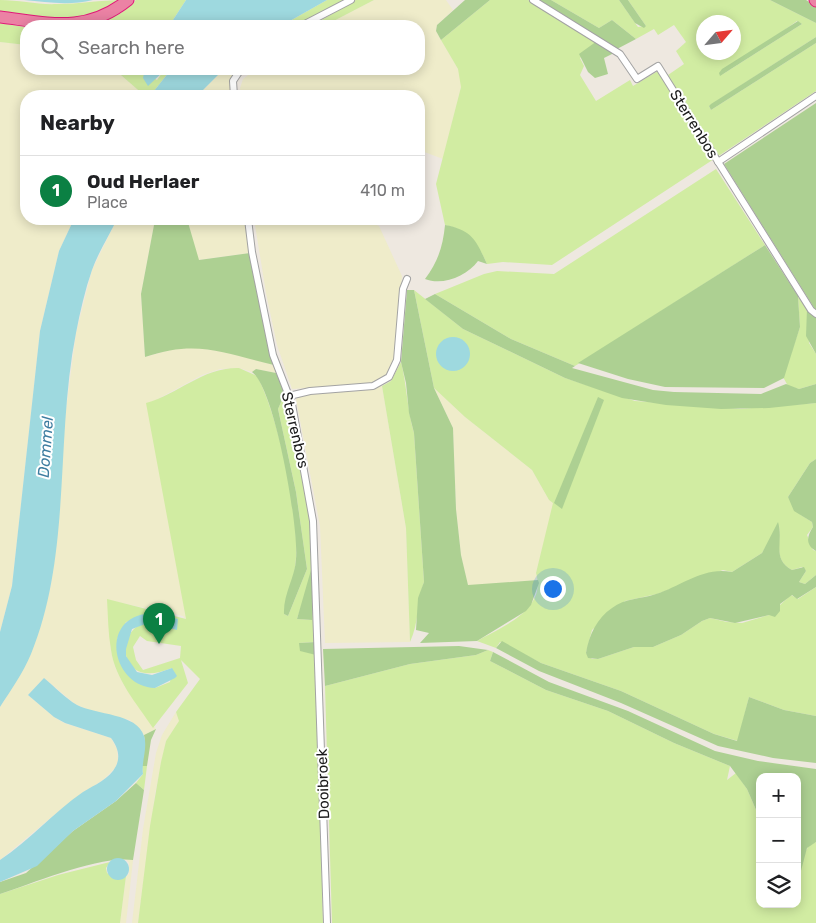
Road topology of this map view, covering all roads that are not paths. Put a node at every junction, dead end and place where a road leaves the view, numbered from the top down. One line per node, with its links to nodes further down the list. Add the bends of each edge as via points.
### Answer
1 (128, 0): 6 (highway, via 102,17)
2 (351, 0): 7 (street)
3 (533, 0): 11 (street, Sterrenbos, via 620,54 637,79 658,66)
4 (0, 17): 5 (highway)
5 (20, 20)
6 (89, 20)
7 (313, 20)
8 (237, 75): 9 (street, via 233,81)
9 (234, 90)
10 (816, 96): 11 (street)
11 (718, 162): 14 (street, Sterrenbos)
12 (249, 225): 15 (street, Sterrenbos, via 273,355)
13 (407, 279): 15 (street, via 403,289 397,360 389,377 373,386)
14 (816, 314)
15 (289, 396): 16 (street, Sterrenbos, via 313,521)
16 (319, 646): 17 (street, Dooibroek)
17 (327, 923)

